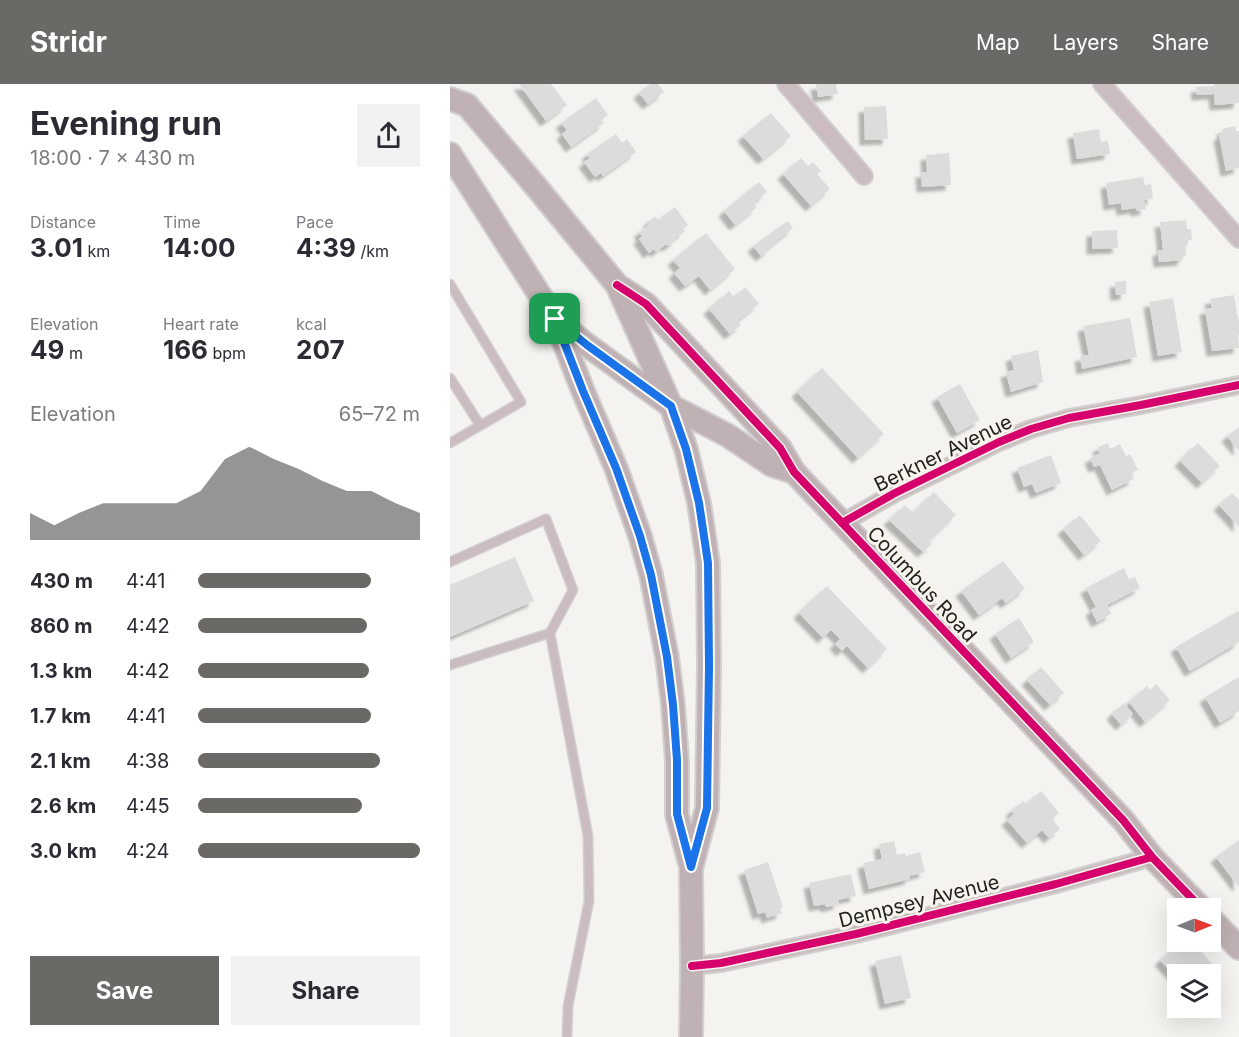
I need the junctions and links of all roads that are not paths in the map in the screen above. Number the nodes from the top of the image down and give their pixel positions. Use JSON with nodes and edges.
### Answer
{"nodes":[{"id":1,"x":786,"y":84,"type":"edge"},
{"id":2,"x":1102,"y":84,"type":"edge"},
{"id":3,"x":450,"y":99,"type":"edge"},
{"id":4,"x":450,"y":154,"type":"edge"},
{"id":5,"x":864,"y":176,"type":"dead end"},
{"id":6,"x":1239,"y":239,"type":"edge"},
{"id":7,"x":450,"y":284,"type":"edge"},
{"id":8,"x":617,"y":285,"type":"junction"},
{"id":9,"x":555,"y":319,"type":"junction"},
{"id":10,"x":450,"y":378,"type":"edge"},
{"id":11,"x":1239,"y":385,"type":"edge"},
{"id":12,"x":671,"y":406,"type":"junction"},
{"id":13,"x":480,"y":425,"type":"junction"},
{"id":14,"x":450,"y":443,"type":"edge"},
{"id":15,"x":794,"y":472,"type":"junction"},
{"id":16,"x":842,"y":523,"type":"junction"},
{"id":17,"x":450,"y":562,"type":"edge"},
{"id":18,"x":550,"y":633,"type":"junction"},
{"id":19,"x":450,"y":665,"type":"edge"},
{"id":20,"x":1152,"y":857,"type":"junction"},
{"id":21,"x":691,"y":867,"type":"junction"},
{"id":22,"x":1191,"y":898,"type":"edge"},
{"id":23,"x":1221,"y":929,"type":"edge"},
{"id":24,"x":1239,"y":948,"type":"edge"},
{"id":25,"x":692,"y":966,"type":"junction"},
{"id":26,"x":567,"y":1037,"type":"edge"},
{"id":27,"x":691,"y":1037,"type":"edge"}],
"edges":[{"from":1,"to":5,"type":"street"},
{"from":2,"to":6,"type":"street"},
{"from":3,"to":8,"type":"main road"},
{"from":4,"to":9,"type":"main road"},
{"from":7,"to":13,"type":"lane"},
{"from":8,"to":12,"type":"main road"},
{"from":8,"to":15,"type":"main road","name":"Columbus Road"},
{"from":9,"to":12,"type":"main road","name":"Columbus Road"},
{"from":9,"to":21,"type":"main road"},
{"from":10,"to":13,"type":"lane"},
{"from":11,"to":16,"type":"street","name":"Berkner Avenue"},
{"from":12,"to":15,"type":"main road","name":"Columbus Road"},
{"from":12,"to":21,"type":"main road"},
{"from":13,"to":14,"type":"lane"},
{"from":15,"to":16,"type":"main road","name":"Columbus Road"},
{"from":16,"to":20,"type":"main road","name":"Columbus Road"},
{"from":17,"to":18,"type":"lane"},
{"from":18,"to":19,"type":"lane"},
{"from":18,"to":26,"type":"lane"},
{"from":20,"to":22,"type":"main road","name":"Columbus Road"},
{"from":20,"to":25,"type":"street","name":"Dempsey Avenue"},
{"from":21,"to":25,"type":"main road"},
{"from":23,"to":24,"type":"main road"},
{"from":25,"to":27,"type":"main road"}]}
